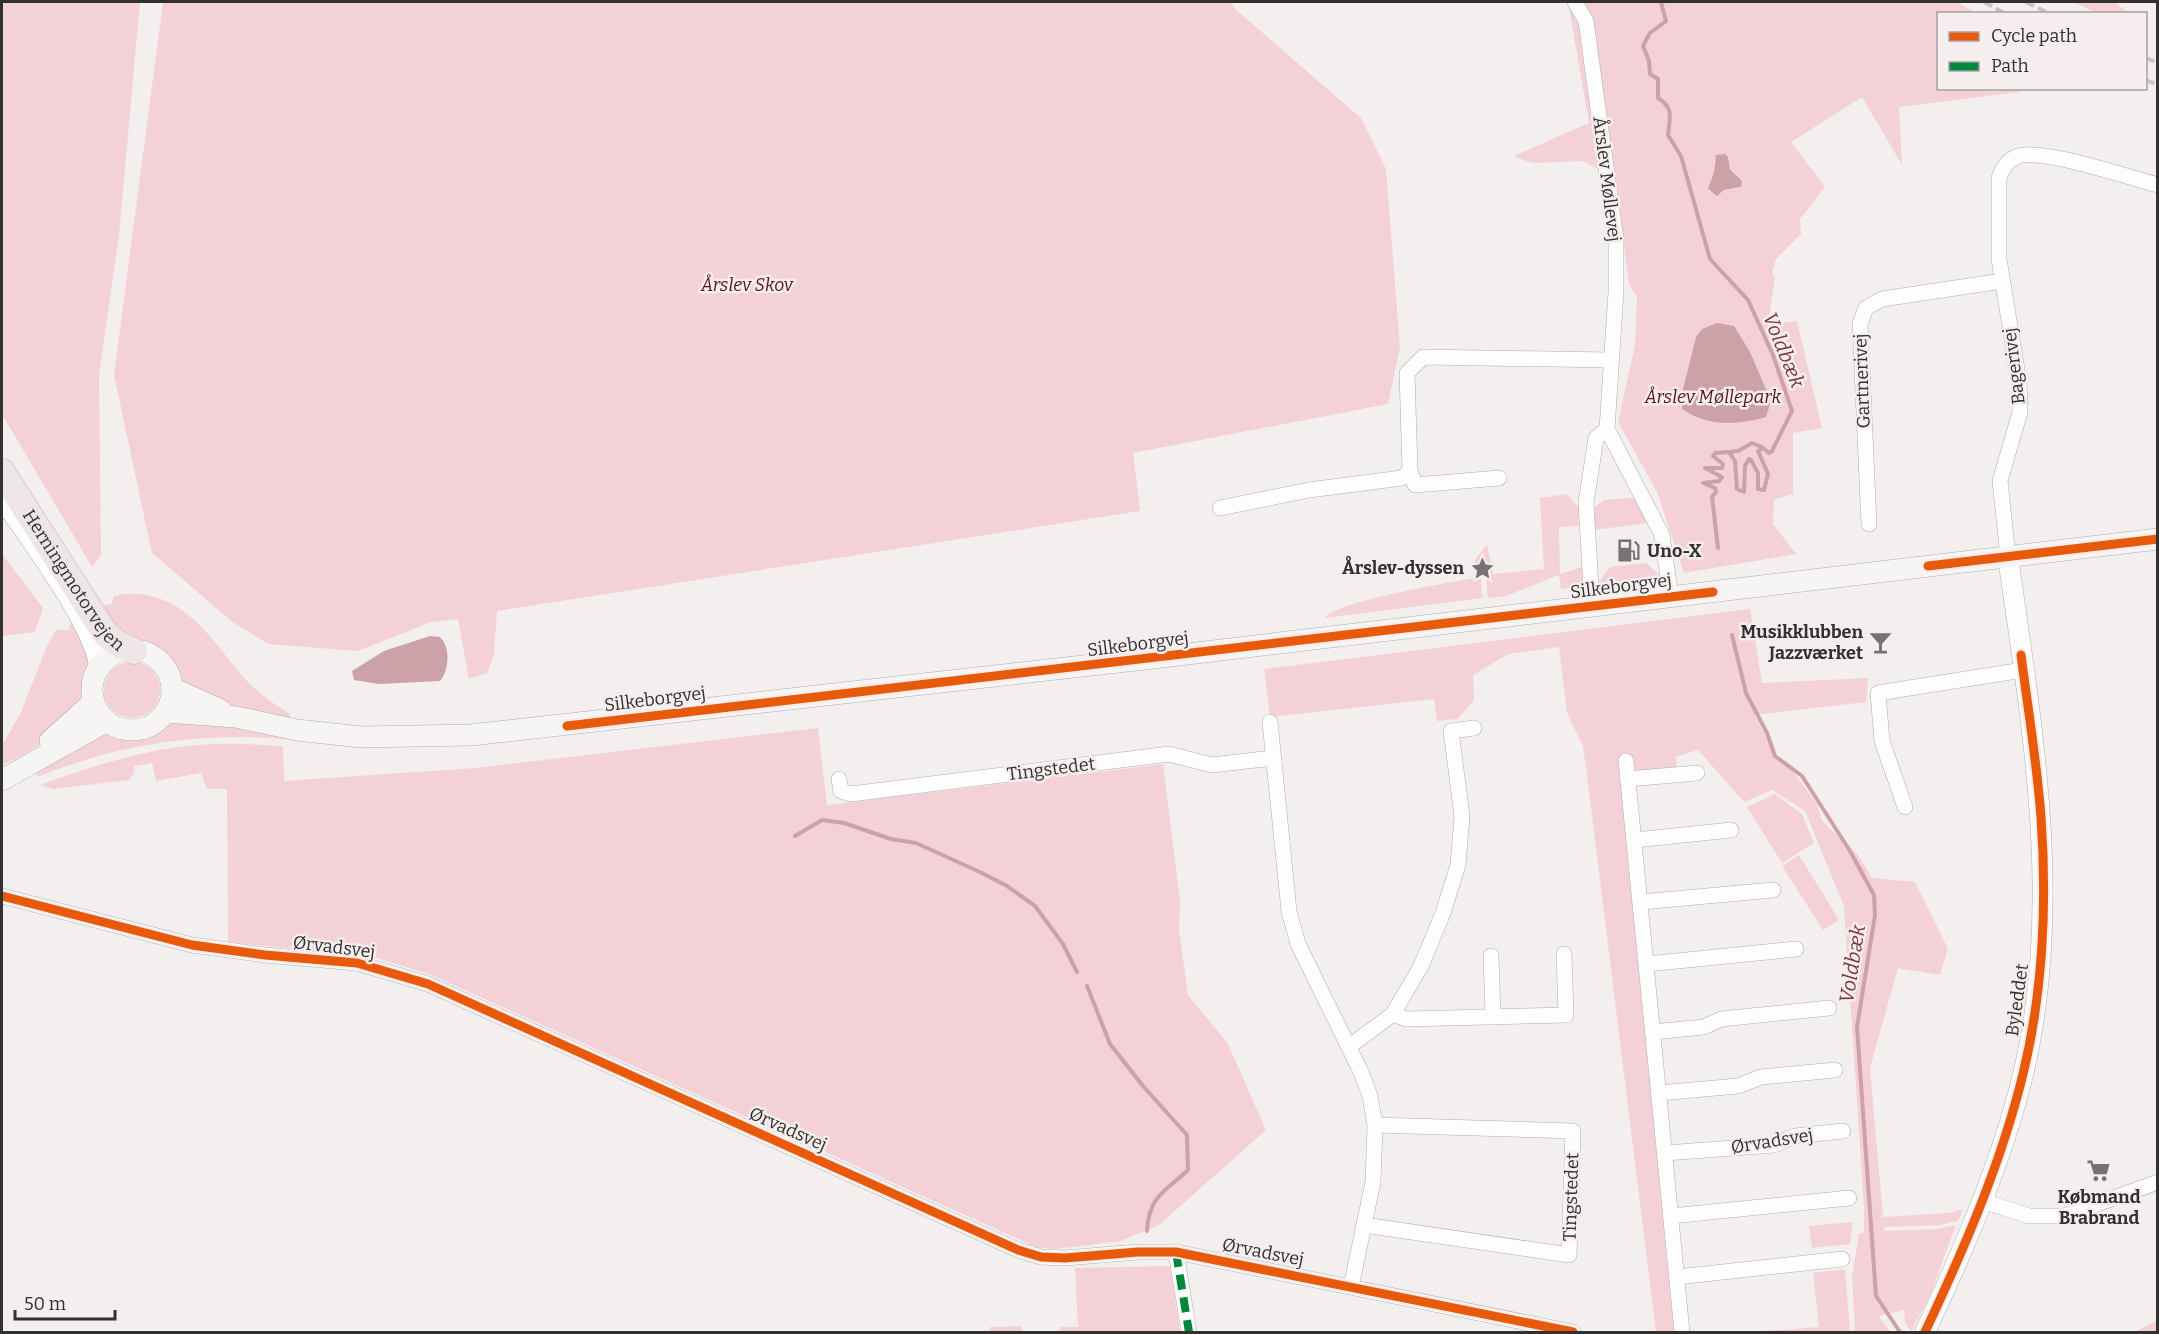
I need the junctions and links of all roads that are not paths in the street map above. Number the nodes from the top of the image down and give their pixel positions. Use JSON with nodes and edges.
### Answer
{"nodes":[{"id":1,"x":1575,"y":2,"type":"edge"},
{"id":2,"x":2157,"y":185,"type":"edge"},
{"id":3,"x":2002,"y":281,"type":"junction"},
{"id":4,"x":1610,"y":360,"type":"junction"},
{"id":5,"x":1607,"y":429,"type":"junction"},
{"id":6,"x":2,"y":465,"type":"edge"},
{"id":7,"x":1410,"y":470,"type":"junction"},
{"id":8,"x":2,"y":472,"type":"edge"},
{"id":9,"x":1499,"y":477,"type":"dead end"},
{"id":10,"x":11,"y":500,"type":"edge"},
{"id":11,"x":1220,"y":508,"type":"dead end"},
{"id":12,"x":1869,"y":524,"type":"dead end"},
{"id":13,"x":2157,"y":539,"type":"edge"},
{"id":14,"x":2008,"y":557,"type":"junction"},
{"id":15,"x":1671,"y":597,"type":"junction"},
{"id":16,"x":1592,"y":606,"type":"junction"},
{"id":17,"x":134,"y":651,"type":"junction"},
{"id":18,"x":99,"y":669,"type":"junction"},
{"id":19,"x":2023,"y":670,"type":"junction"},
{"id":20,"x":172,"y":688,"type":"junction"},
{"id":21,"x":94,"y":700,"type":"junction"},
{"id":22,"x":166,"y":712,"type":"junction"},
{"id":23,"x":236,"y":717,"type":"junction"},
{"id":24,"x":107,"y":721,"type":"junction"},
{"id":25,"x":1270,"y":722,"type":"dead end"},
{"id":26,"x":1474,"y":728,"type":"dead end"},
{"id":27,"x":1273,"y":758,"type":"junction"},
{"id":28,"x":1626,"y":761,"type":"dead end"},
{"id":29,"x":2,"y":770,"type":"edge"},
{"id":30,"x":1697,"y":773,"type":"dead end"},
{"id":31,"x":839,"y":778,"type":"dead end"},
{"id":32,"x":1628,"y":779,"type":"junction"},
{"id":33,"x":2,"y":780,"type":"edge"},
{"id":34,"x":1905,"y":807,"type":"dead end"},
{"id":35,"x":1731,"y":830,"type":"dead end"},
{"id":36,"x":1635,"y":840,"type":"junction"},
{"id":37,"x":1773,"y":890,"type":"dead end"},
{"id":38,"x":2,"y":896,"type":"edge"},
{"id":39,"x":1641,"y":902,"type":"junction"},
{"id":40,"x":1796,"y":949,"type":"dead end"},
{"id":41,"x":1564,"y":954,"type":"dead end"},
{"id":42,"x":1491,"y":956,"type":"dead end"},
{"id":43,"x":1647,"y":964,"type":"junction"},
{"id":44,"x":1829,"y":1008,"type":"dead end"},
{"id":45,"x":1393,"y":1014,"type":"junction"},
{"id":46,"x":1493,"y":1017,"type":"junction"},
{"id":47,"x":1653,"y":1032,"type":"junction"},
{"id":48,"x":1350,"y":1046,"type":"junction"},
{"id":49,"x":1834,"y":1070,"type":"dead end"},
{"id":50,"x":1659,"y":1093,"type":"junction"},
{"id":51,"x":1375,"y":1125,"type":"junction"},
{"id":52,"x":1843,"y":1131,"type":"dead end"},
{"id":53,"x":1665,"y":1153,"type":"junction"},
{"id":54,"x":2157,"y":1182,"type":"edge"},
{"id":55,"x":1849,"y":1198,"type":"dead end"},
{"id":56,"x":1983,"y":1201,"type":"junction"},
{"id":57,"x":1671,"y":1216,"type":"junction"},
{"id":58,"x":1364,"y":1225,"type":"junction"},
{"id":59,"x":1176,"y":1252,"type":"junction"},
{"id":60,"x":1842,"y":1259,"type":"dead end"},
{"id":61,"x":1677,"y":1277,"type":"junction"},
{"id":62,"x":1351,"y":1287,"type":"junction"},
{"id":63,"x":1189,"y":1332,"type":"edge"},
{"id":64,"x":1573,"y":1332,"type":"edge"},
{"id":65,"x":1682,"y":1332,"type":"edge"},
{"id":66,"x":1924,"y":1332,"type":"edge"}],
"edges":[{"from":1,"to":4,"type":"street","name":"Årslev Møllevej"},
{"from":2,"to":3,"type":"street","name":"Bagerivej"},
{"from":3,"to":12,"type":"street","name":"Gartnerivej"},
{"from":3,"to":14,"type":"street","name":"Bagerivej"},
{"from":4,"to":5,"type":"street","name":"Årslev Møllevej"},
{"from":4,"to":7,"type":"street"},
{"from":5,"to":15,"type":"street","name":"Årslev Møllevej"},
{"from":5,"to":16,"type":"street","name":"Årslev Møllevej"},
{"from":6,"to":10,"type":"highway"},
{"from":7,"to":9,"type":"street"},
{"from":7,"to":11,"type":"street"},
{"from":8,"to":10,"type":"highway","name":"Herningmotorvejen"},
{"from":10,"to":17,"type":"highway","name":"Herningmotorvejen"},
{"from":10,"to":18,"type":"street","name":"Herningmotorvejen"},
{"from":13,"to":14,"type":"main road","name":"Silkeborgvej"},
{"from":14,"to":15,"type":"main road","name":"Silkeborgvej"},
{"from":14,"to":19,"type":"street","name":"Byleddet"},
{"from":15,"to":16,"type":"main road","name":"Silkeborgvej"},
{"from":16,"to":23,"type":"main road","name":"Silkeborgvej"},
{"from":17,"to":18,"type":"main road"},
{"from":17,"to":20,"type":"main road"},
{"from":18,"to":21,"type":"main road"},
{"from":19,"to":34,"type":"street"},
{"from":19,"to":56,"type":"street","name":"Byleddet"},
{"from":20,"to":22,"type":"main road"},
{"from":20,"to":23,"type":"main road","name":"Silkeborgvej"},
{"from":21,"to":24,"type":"main road"},
{"from":21,"to":29,"type":"main road"},
{"from":22,"to":23,"type":"main road","name":"Silkeborgvej"},
{"from":22,"to":24,"type":"main road"},
{"from":24,"to":33,"type":"main road"},
{"from":25,"to":27,"type":"street"},
{"from":26,"to":45,"type":"street"},
{"from":27,"to":31,"type":"street","name":"Tingstedet"},
{"from":27,"to":48,"type":"street"},
{"from":28,"to":32,"type":"street"},
{"from":30,"to":32,"type":"street"},
{"from":32,"to":36,"type":"street"},
{"from":35,"to":36,"type":"street"},
{"from":36,"to":39,"type":"street"},
{"from":37,"to":39,"type":"street"},
{"from":38,"to":59,"type":"street","name":"Ørvadsvej"},
{"from":39,"to":43,"type":"street"},
{"from":40,"to":43,"type":"street"},
{"from":41,"to":46,"type":"street"},
{"from":42,"to":46,"type":"street"},
{"from":43,"to":47,"type":"street"},
{"from":44,"to":47,"type":"street"},
{"from":45,"to":46,"type":"street"},
{"from":45,"to":48,"type":"street"},
{"from":47,"to":50,"type":"street"},
{"from":48,"to":51,"type":"street"},
{"from":49,"to":50,"type":"street"},
{"from":50,"to":53,"type":"street"},
{"from":51,"to":58,"type":"street"},
{"from":51,"to":58,"type":"street","name":"Tingstedet"},
{"from":52,"to":53,"type":"street","name":"Ørvadsvej"},
{"from":53,"to":57,"type":"street"},
{"from":54,"to":56,"type":"street"},
{"from":55,"to":57,"type":"street"},
{"from":56,"to":66,"type":"street","name":"Byleddet"},
{"from":57,"to":61,"type":"street"},
{"from":58,"to":62,"type":"street"},
{"from":59,"to":62,"type":"street","name":"Ørvadsvej"},
{"from":59,"to":63,"type":"street"},
{"from":60,"to":61,"type":"street"},
{"from":61,"to":65,"type":"street"},
{"from":62,"to":64,"type":"street","name":"Ørvadsvej"}]}
